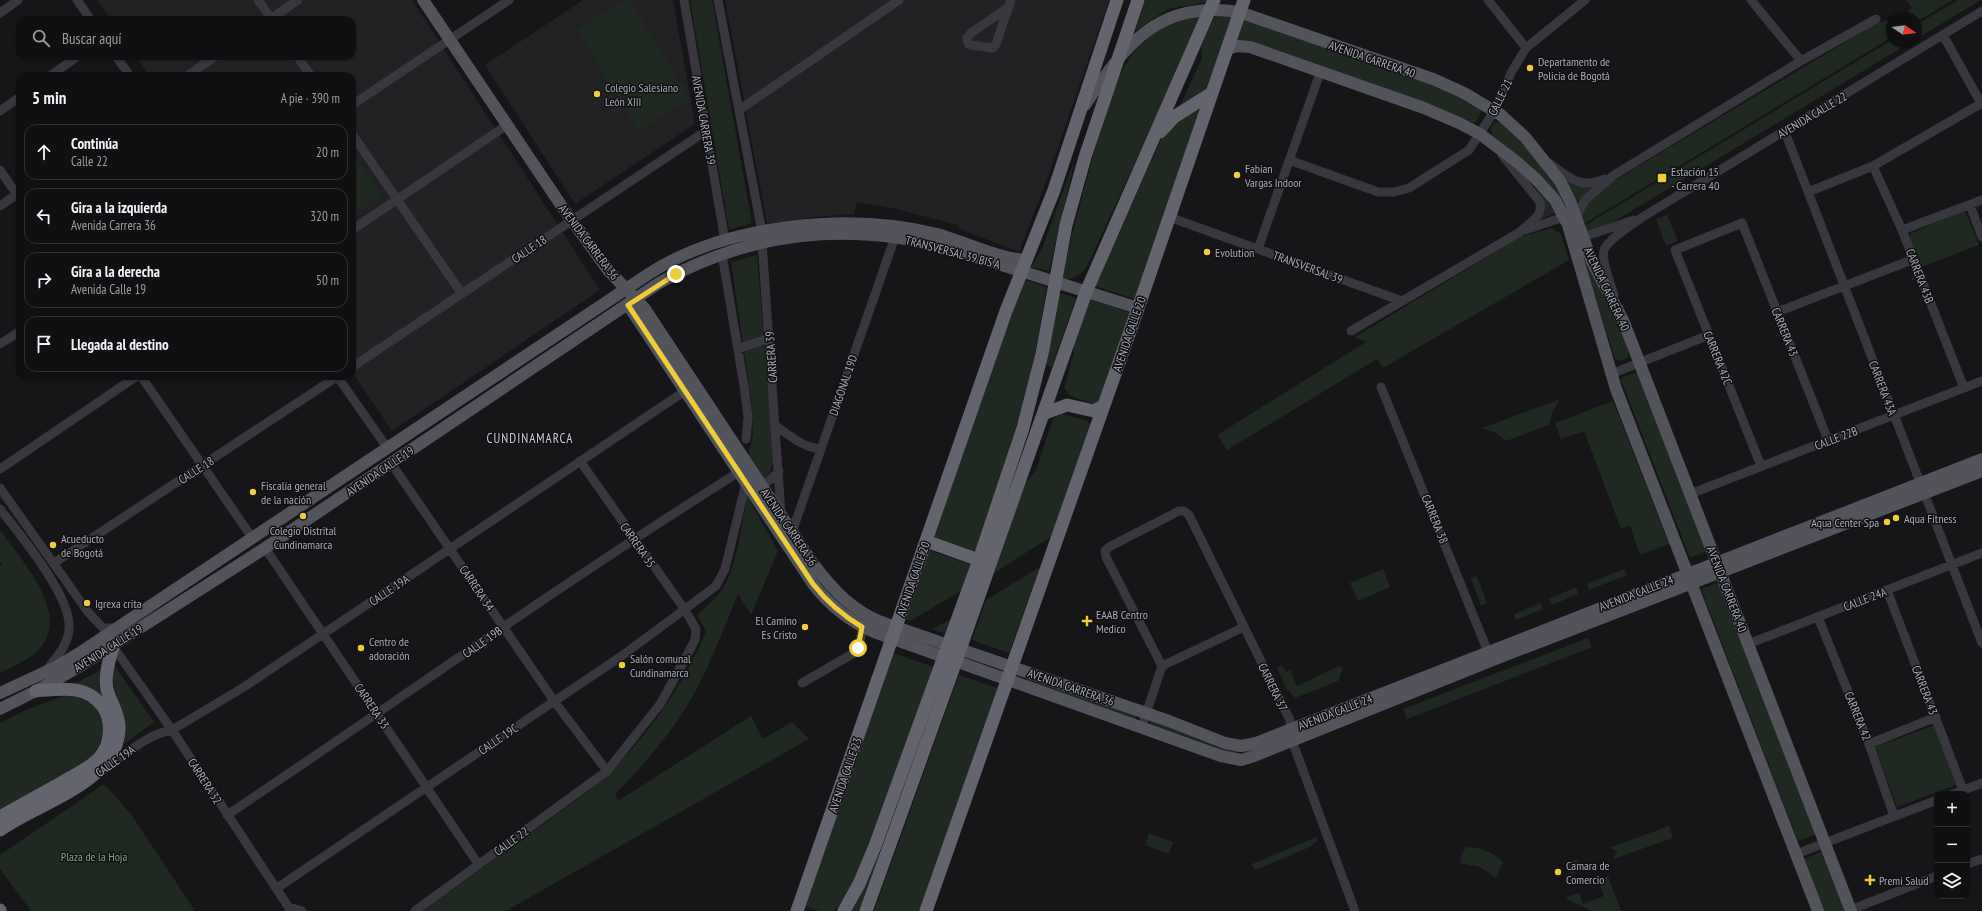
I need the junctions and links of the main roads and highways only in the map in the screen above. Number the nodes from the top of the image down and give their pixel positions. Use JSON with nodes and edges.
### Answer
{"nodes":[{"id":1,"x":423,"y":0,"type":"edge"},
{"id":2,"x":1138,"y":0,"type":"edge"},
{"id":3,"x":1115,"y":4,"type":"edge"},
{"id":4,"x":1213,"y":4,"type":"edge"},
{"id":5,"x":1242,"y":6,"type":"edge"},
{"id":6,"x":1227,"y":49,"type":"junction"},
{"id":7,"x":1118,"y":60,"type":"junction"},
{"id":8,"x":1212,"y":93,"type":"junction"},
{"id":9,"x":1080,"y":112,"type":"junction"},
{"id":10,"x":1152,"y":141,"type":"junction"},
{"id":11,"x":1081,"y":172,"type":"junction"},
{"id":12,"x":762,"y":237,"type":"junction"},
{"id":13,"x":1027,"y":259,"type":"junction"},
{"id":14,"x":1022,"y":272,"type":"junction"},
{"id":15,"x":1055,"y":282,"type":"junction"},
{"id":16,"x":626,"y":290,"type":"junction"},
{"id":17,"x":1086,"y":292,"type":"junction"},
{"id":18,"x":632,"y":302,"type":"junction"},
{"id":19,"x":1138,"y":308,"type":"junction"},
{"id":20,"x":1103,"y":406,"type":"junction"},
{"id":21,"x":1043,"y":414,"type":"junction"},
{"id":22,"x":1982,"y":460,"type":"edge"},
{"id":23,"x":1982,"y":471,"type":"edge"},
{"id":24,"x":754,"y":482,"type":"junction"},
{"id":25,"x":1922,"y":488,"type":"junction"},
{"id":26,"x":926,"y":541,"type":"junction"},
{"id":27,"x":980,"y":560,"type":"junction"},
{"id":28,"x":1719,"y":567,"type":"junction"},
{"id":29,"x":1689,"y":579,"type":"junction"},
{"id":30,"x":895,"y":633,"type":"junction"},
{"id":31,"x":116,"y":648,"type":"junction"},
{"id":32,"x":952,"y":653,"type":"junction"},
{"id":33,"x":1009,"y":673,"type":"junction"},
{"id":34,"x":36,"y":691,"type":"junction"},
{"id":35,"x":0,"y":693,"type":"edge"},
{"id":36,"x":0,"y":709,"type":"edge"},
{"id":37,"x":1292,"y":734,"type":"junction"},
{"id":38,"x":0,"y":817,"type":"edge"},
{"id":39,"x":0,"y":830,"type":"edge"},
{"id":40,"x":801,"y":910,"type":"edge"},
{"id":41,"x":1850,"y":910,"type":"edge"},
{"id":42,"x":844,"y":911,"type":"edge"},
{"id":43,"x":866,"y":911,"type":"edge"},
{"id":44,"x":926,"y":911,"type":"edge"},
{"id":45,"x":1818,"y":911,"type":"edge"}],
"edges":[{"from":1,"to":16,"type":"main road","name":"AVENIDA CARRERA 36"},
{"from":2,"to":3,"type":"highway"},
{"from":2,"to":7,"type":"highway"},
{"from":3,"to":9,"type":"highway","name":"AVENIDA CALLE 20"},
{"from":4,"to":5,"type":"main road","name":"AVENIDA CARRERA 40"},
{"from":4,"to":7,"type":"main road","name":"AVENIDA CARRERA 40"},
{"from":4,"to":10,"type":"highway"},
{"from":5,"to":6,"type":"highway","name":"AVENIDA CALLE 20"},
{"from":5,"to":28,"type":"main road","name":"AVENIDA CARRERA 40"},
{"from":6,"to":8,"type":"highway","name":"AVENIDA CALLE 20"},
{"from":6,"to":29,"type":"main road","name":"AVENIDA CARRERA 40"},
{"from":7,"to":9,"type":"main road","name":"AVENIDA CARRERA 40"},
{"from":7,"to":11,"type":"highway"},
{"from":8,"to":10,"type":"highway"},
{"from":8,"to":19,"type":"highway","name":"AVENIDA CALLE 20"},
{"from":9,"to":11,"type":"highway"},
{"from":9,"to":13,"type":"highway","name":"AVENIDA CALLE 20"},
{"from":10,"to":17,"type":"highway"},
{"from":11,"to":15,"type":"highway"},
{"from":12,"to":13,"type":"main road","name":"TRANSVERSAL 39 BIS A"},
{"from":12,"to":14,"type":"main road","name":"TRANSVERSAL 39 BIS A"},
{"from":12,"to":16,"type":"main road","name":"AVENIDA CALLE 19"},
{"from":12,"to":18,"type":"main road","name":"AVENIDA CALLE 19"},
{"from":13,"to":14,"type":"highway","name":"AVENIDA CALLE 20"},
{"from":14,"to":15,"type":"main road","name":"TRANSVERSAL 39 BIS A"},
{"from":14,"to":26,"type":"highway","name":"AVENIDA CALLE 20"},
{"from":15,"to":17,"type":"main road","name":"TRANSVERSAL 39 BIS A"},
{"from":15,"to":27,"type":"highway"},
{"from":16,"to":18,"type":"main road","name":"AVENIDA CARRERA 36"},
{"from":16,"to":35,"type":"main road","name":"AVENIDA CALLE 19"},
{"from":17,"to":19,"type":"main road","name":"TRANSVERSAL 39 BIS A"},
{"from":17,"to":21,"type":"highway"},
{"from":18,"to":24,"type":"main road","name":"AVENIDA CARRERA 36"},
{"from":18,"to":24,"type":"main road","name":"AVENIDA CARRERA 36"},
{"from":18,"to":31,"type":"main road","name":"AVENIDA CALLE 19"},
{"from":19,"to":20,"type":"highway","name":"AVENIDA CALLE 20"},
{"from":20,"to":21,"type":"highway"},
{"from":20,"to":33,"type":"highway","name":"AVENIDA CALLE 20"},
{"from":21,"to":32,"type":"highway"},
{"from":22,"to":25,"type":"main road","name":"AVENIDA CALLE 24"},
{"from":23,"to":25,"type":"main road","name":"AVENIDA CALLE 24"},
{"from":24,"to":30,"type":"main road","name":"AVENIDA CARRERA 36"},
{"from":24,"to":30,"type":"main road","name":"AVENIDA CARRERA 36"},
{"from":25,"to":28,"type":"main road","name":"AVENIDA CALLE 24"},
{"from":26,"to":27,"type":"highway"},
{"from":26,"to":30,"type":"highway","name":"AVENIDA CALLE 20"},
{"from":27,"to":32,"type":"highway"},
{"from":28,"to":29,"type":"main road","name":"AVENIDA CALLE 24"},
{"from":28,"to":41,"type":"main road","name":"AVENIDA CARRERA 40"},
{"from":29,"to":37,"type":"main road","name":"AVENIDA CALLE 24"},
{"from":29,"to":37,"type":"main road","name":"AVENIDA CALLE 24"},
{"from":29,"to":45,"type":"main road","name":"AVENIDA CARRERA 40"},
{"from":30,"to":32,"type":"main road","name":"AVENIDA CARRERA 36"},
{"from":30,"to":40,"type":"highway","name":"AVENIDA CALLE 23"},
{"from":31,"to":34,"type":"main road","name":"AVENIDA CALLE 19"},
{"from":31,"to":39,"type":"highway"},
{"from":32,"to":33,"type":"main road","name":"AVENIDA CARRERA 36"},
{"from":32,"to":42,"type":"highway"},
{"from":32,"to":43,"type":"highway"},
{"from":33,"to":37,"type":"main road","name":"AVENIDA CARRERA 36"},
{"from":33,"to":37,"type":"main road","name":"AVENIDA CARRERA 36"},
{"from":33,"to":44,"type":"highway"},
{"from":34,"to":36,"type":"main road","name":"AVENIDA CALLE 19"},
{"from":34,"to":38,"type":"highway"}]}
